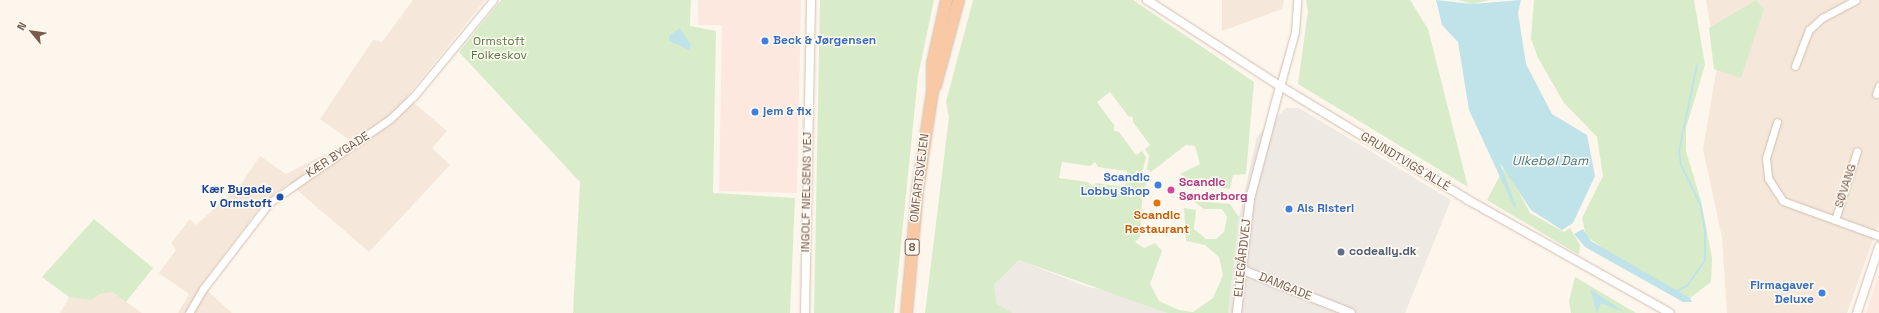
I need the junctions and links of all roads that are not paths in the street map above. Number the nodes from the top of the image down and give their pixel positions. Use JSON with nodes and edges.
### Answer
{"nodes":[{"id":1,"x":493,"y":0,"type":"edge"},
{"id":2,"x":811,"y":0,"type":"edge"},
{"id":3,"x":946,"y":0,"type":"edge"},
{"id":4,"x":958,"y":0,"type":"edge"},
{"id":5,"x":1147,"y":0,"type":"edge"},
{"id":6,"x":1297,"y":0,"type":"edge"},
{"id":7,"x":1856,"y":0,"type":"edge"},
{"id":8,"x":1795,"y":66,"type":"dead end"},
{"id":9,"x":1280,"y":86,"type":"junction"},
{"id":10,"x":1879,"y":86,"type":"edge"},
{"id":11,"x":932,"y":91,"type":"junction"},
{"id":12,"x":1876,"y":94,"type":"dead end"},
{"id":13,"x":1777,"y":122,"type":"dead end"},
{"id":14,"x":1857,"y":151,"type":"dead end"},
{"id":15,"x":1834,"y":220,"type":"junction"},
{"id":16,"x":1879,"y":236,"type":"edge"},
{"id":17,"x":1879,"y":247,"type":"edge"},
{"id":18,"x":1240,"y":269,"type":"junction"},
{"id":19,"x":189,"y":313,"type":"edge"},
{"id":20,"x":805,"y":313,"type":"edge"},
{"id":21,"x":906,"y":313,"type":"edge"},
{"id":22,"x":1237,"y":313,"type":"edge"},
{"id":23,"x":1351,"y":313,"type":"edge"},
{"id":24,"x":1670,"y":313,"type":"edge"},
{"id":25,"x":1857,"y":313,"type":"edge"}],
"edges":[{"from":1,"to":19,"type":"street","name":"KÆR BYGADE"},
{"from":2,"to":20,"type":"street","name":"INGOLF NIELSENS VEJ"},
{"from":3,"to":11,"type":"highway","name":"OMFARTSVEJEN","number":"8"},
{"from":4,"to":11,"type":"highway","name":"OMFARTSVEJEN","number":"8"},
{"from":5,"to":9,"type":"street","name":"GRUNDTVIGS ALLÉ"},
{"from":6,"to":9,"type":"street"},
{"from":7,"to":8,"type":"street"},
{"from":9,"to":18,"type":"street","name":"ELLEGÅRDVEJ"},
{"from":9,"to":24,"type":"street","name":"GRUNDTVIGS ALLÉ"},
{"from":10,"to":12,"type":"street"},
{"from":11,"to":21,"type":"highway","name":"OMFARTSVEJEN","number":"8"},
{"from":13,"to":15,"type":"street","name":"SØVANG"},
{"from":14,"to":15,"type":"street","name":"SØVANG"},
{"from":15,"to":16,"type":"street","name":"SØVANG"},
{"from":17,"to":25,"type":"street"},
{"from":18,"to":22,"type":"street","name":"ELLEGÅRDVEJ"},
{"from":18,"to":23,"type":"street","name":"DAMGADE"}]}
